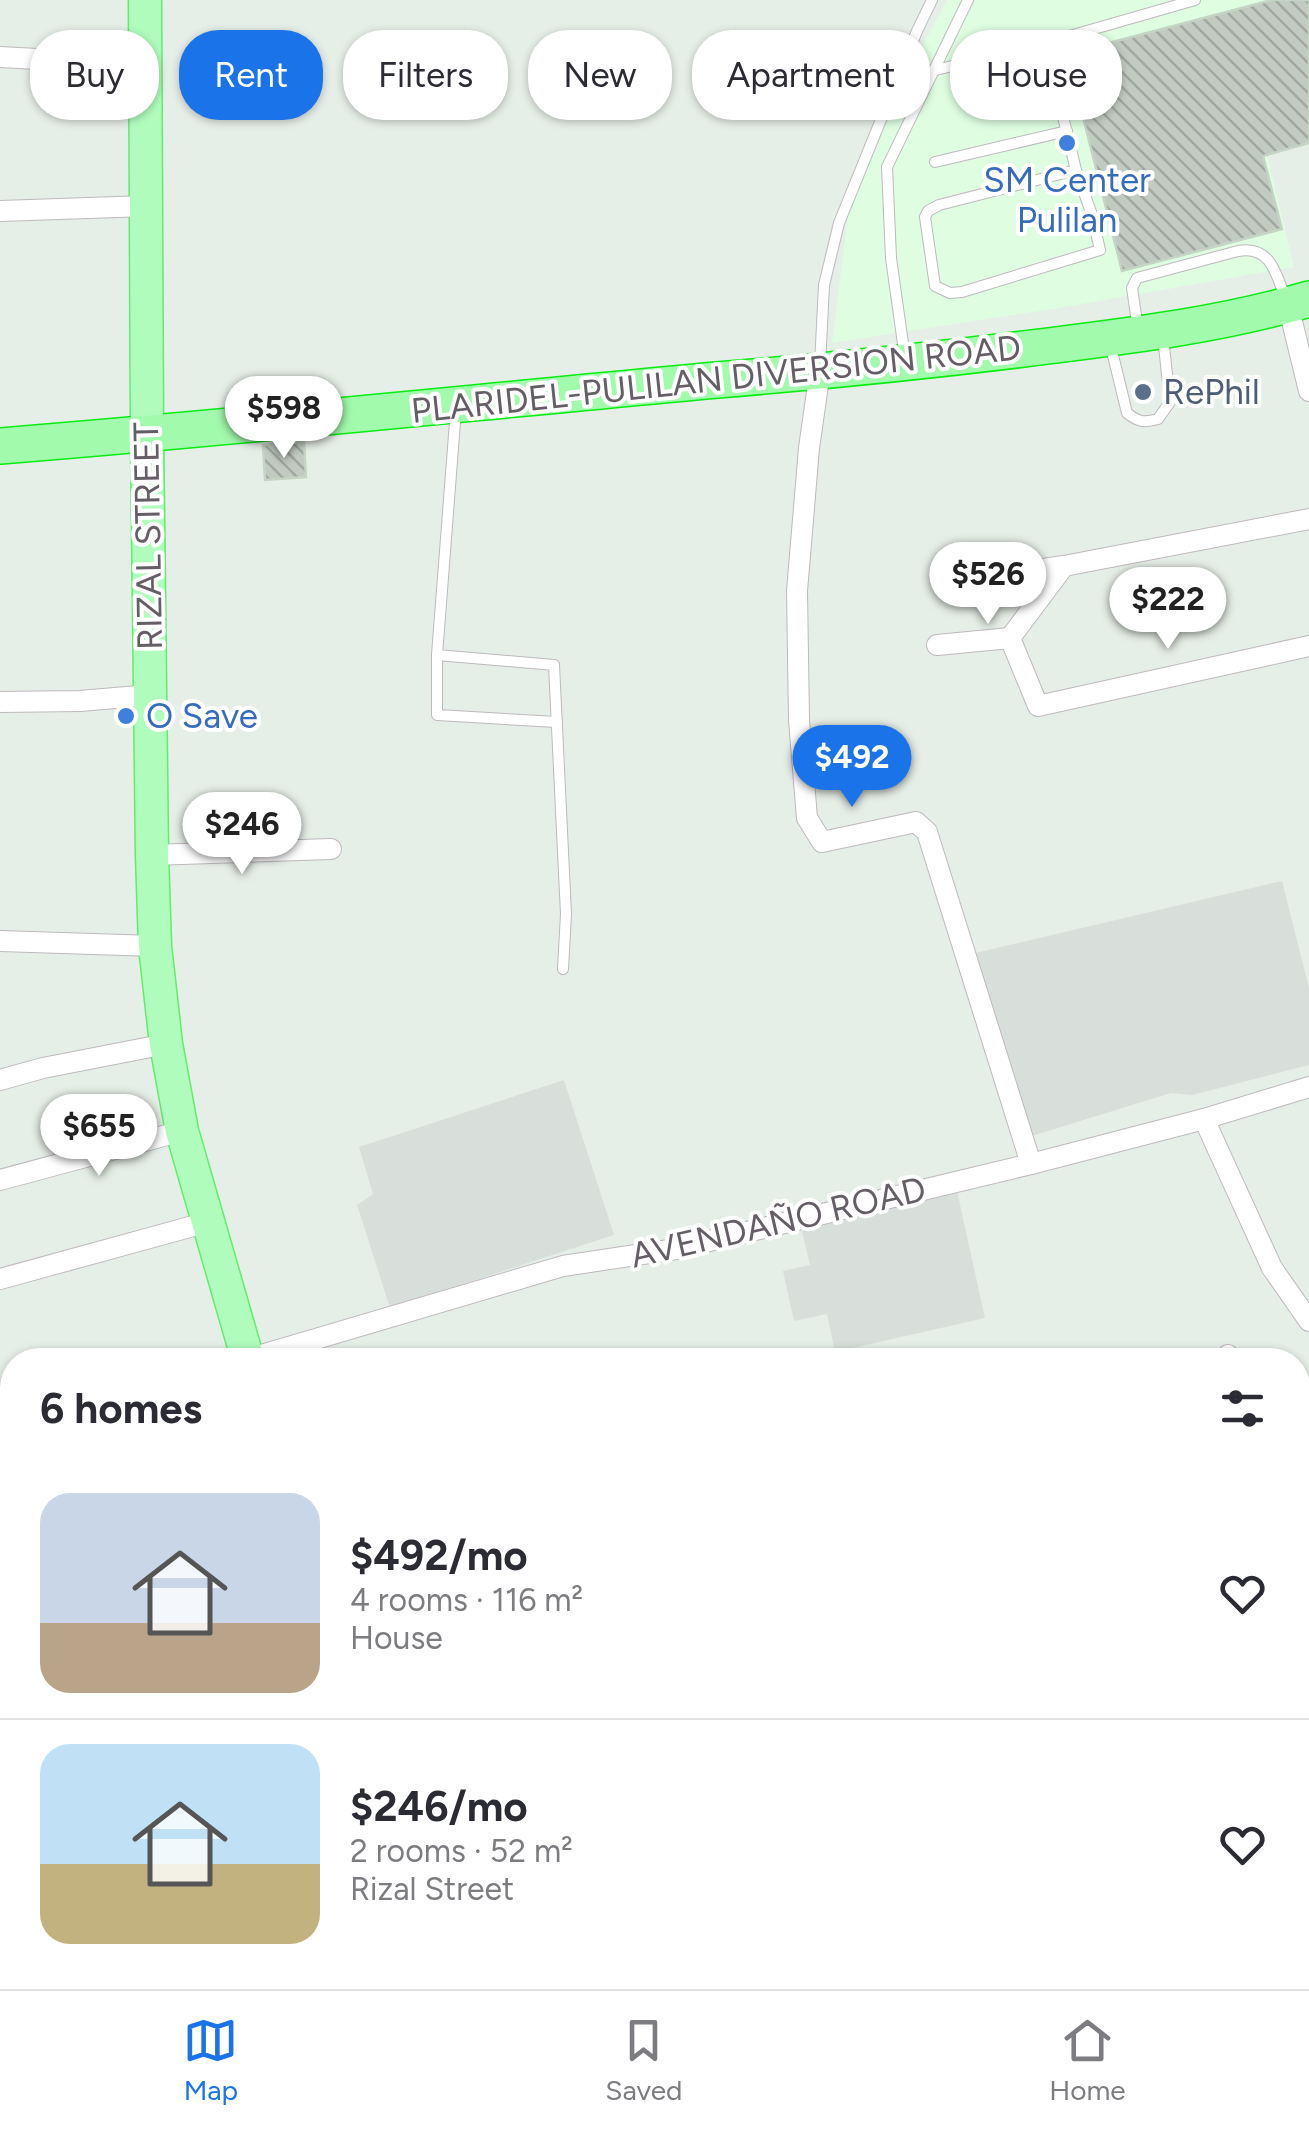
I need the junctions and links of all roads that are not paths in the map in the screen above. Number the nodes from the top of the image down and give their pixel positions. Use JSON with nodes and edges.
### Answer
{"nodes":[{"id":1,"x":146,"y":0,"type":"edge"},
{"id":2,"x":932,"y":0,"type":"edge"},
{"id":3,"x":968,"y":0,"type":"edge"},
{"id":4,"x":1195,"y":0,"type":"edge"},
{"id":5,"x":146,"y":30,"type":"edge"},
{"id":6,"x":1090,"y":30,"type":"edge"},
{"id":7,"x":0,"y":58,"type":"edge"},
{"id":8,"x":30,"y":59,"type":"edge"},
{"id":9,"x":950,"y":66,"type":"edge"},
{"id":10,"x":932,"y":70,"type":"junction"},
{"id":11,"x":147,"y":120,"type":"edge"},
{"id":12,"x":1063,"y":120,"type":"edge"},
{"id":13,"x":1066,"y":131,"type":"junction"},
{"id":14,"x":935,"y":162,"type":"dead end"},
{"id":15,"x":1076,"y":170,"type":"junction"},
{"id":16,"x":147,"y":206,"type":"junction"},
{"id":17,"x":0,"y":211,"type":"edge"},
{"id":18,"x":1298,"y":302,"type":"edge"},
{"id":19,"x":1137,"y":335,"type":"junction"},
{"id":20,"x":906,"y":364,"type":"junction"},
{"id":21,"x":820,"y":371,"type":"junction"},
{"id":22,"x":1309,"y":390,"type":"edge"},
{"id":23,"x":456,"y":404,"type":"junction"},
{"id":24,"x":147,"y":434,"type":"junction"},
{"id":25,"x":0,"y":446,"type":"edge"},
{"id":26,"x":1309,"y":519,"type":"edge"},
{"id":27,"x":1064,"y":566,"type":"junction"},
{"id":28,"x":960,"y":581,"type":"dead end"},
{"id":29,"x":1010,"y":638,"type":"junction"},
{"id":30,"x":937,"y":644,"type":"dead end"},
{"id":31,"x":1309,"y":646,"type":"edge"},
{"id":32,"x":437,"y":656,"type":"junction"},
{"id":33,"x":150,"y":694,"type":"junction"},
{"id":34,"x":0,"y":702,"type":"edge"},
{"id":35,"x":557,"y":722,"type":"junction"},
{"id":36,"x":331,"y":849,"type":"dead end"},
{"id":37,"x":152,"y":854,"type":"junction"},
{"id":38,"x":0,"y":941,"type":"edge"},
{"id":39,"x":155,"y":946,"type":"junction"},
{"id":40,"x":564,"y":969,"type":"dead end"},
{"id":41,"x":166,"y":1044,"type":"junction"},
{"id":42,"x":0,"y":1080,"type":"edge"},
{"id":43,"x":1309,"y":1087,"type":"edge"},
{"id":44,"x":1204,"y":1119,"type":"junction"},
{"id":45,"x":182,"y":1131,"type":"junction"},
{"id":46,"x":1031,"y":1164,"type":"junction"},
{"id":47,"x":0,"y":1180,"type":"edge"},
{"id":48,"x":208,"y":1222,"type":"junction"},
{"id":49,"x":0,"y":1279,"type":"edge"},
{"id":50,"x":1309,"y":1321,"type":"edge"},
{"id":51,"x":245,"y":1348,"type":"edge"},
{"id":52,"x":288,"y":1348,"type":"edge"}],
"edges":[{"from":1,"to":5,"type":"main road","name":"RIZAL STREET"},
{"from":2,"to":21,"type":"lane"},
{"from":3,"to":10,"type":"lane"},
{"from":4,"to":6,"type":"lane"},
{"from":7,"to":8,"type":"street"},
{"from":9,"to":10,"type":"lane"},
{"from":10,"to":20,"type":"lane"},
{"from":11,"to":16,"type":"main road","name":"RIZAL STREET"},
{"from":12,"to":13,"type":"lane"},
{"from":13,"to":14,"type":"lane"},
{"from":13,"to":15,"type":"lane"},
{"from":15,"to":15,"type":"lane"},
{"from":16,"to":17,"type":"street"},
{"from":16,"to":24,"type":"main road","name":"RIZAL STREET"},
{"from":18,"to":19,"type":"highway","name":"PLARIDEL-PULILAN DIVERSION ROAD"},
{"from":18,"to":19,"type":"lane"},
{"from":18,"to":22,"type":"street"},
{"from":19,"to":19,"type":"lane"},
{"from":19,"to":20,"type":"highway","name":"PLARIDEL-PULILAN DIVERSION ROAD"},
{"from":20,"to":21,"type":"highway","name":"PLARIDEL-PULILAN DIVERSION ROAD"},
{"from":21,"to":23,"type":"highway","name":"PLARIDEL-PULILAN DIVERSION ROAD"},
{"from":21,"to":46,"type":"street"},
{"from":23,"to":24,"type":"highway","name":"PLARIDEL-PULILAN DIVERSION ROAD"},
{"from":23,"to":32,"type":"lane"},
{"from":24,"to":25,"type":"highway","name":"PLARIDEL-PULILAN DIVERSION ROAD"},
{"from":24,"to":33,"type":"main road","name":"RIZAL STREET"},
{"from":26,"to":27,"type":"street"},
{"from":27,"to":28,"type":"street"},
{"from":27,"to":29,"type":"street"},
{"from":29,"to":30,"type":"street"},
{"from":29,"to":31,"type":"street"},
{"from":32,"to":35,"type":"lane"},
{"from":32,"to":35,"type":"lane"},
{"from":33,"to":34,"type":"street"},
{"from":33,"to":37,"type":"main road","name":"RIZAL STREET"},
{"from":35,"to":40,"type":"lane"},
{"from":36,"to":37,"type":"street"},
{"from":37,"to":39,"type":"main road","name":"RIZAL STREET"},
{"from":38,"to":39,"type":"street"},
{"from":39,"to":41,"type":"main road","name":"RIZAL STREET"},
{"from":41,"to":42,"type":"street"},
{"from":41,"to":45,"type":"main road","name":"RIZAL STREET"},
{"from":43,"to":44,"type":"street","name":"AVENDAÑO ROAD"},
{"from":44,"to":46,"type":"street","name":"AVENDAÑO ROAD"},
{"from":44,"to":50,"type":"street"},
{"from":45,"to":47,"type":"street"},
{"from":45,"to":48,"type":"main road","name":"RIZAL STREET"},
{"from":46,"to":52,"type":"street","name":"AVENDAÑO ROAD"},
{"from":48,"to":49,"type":"street"},
{"from":48,"to":51,"type":"main road","name":"RIZAL STREET"}]}
